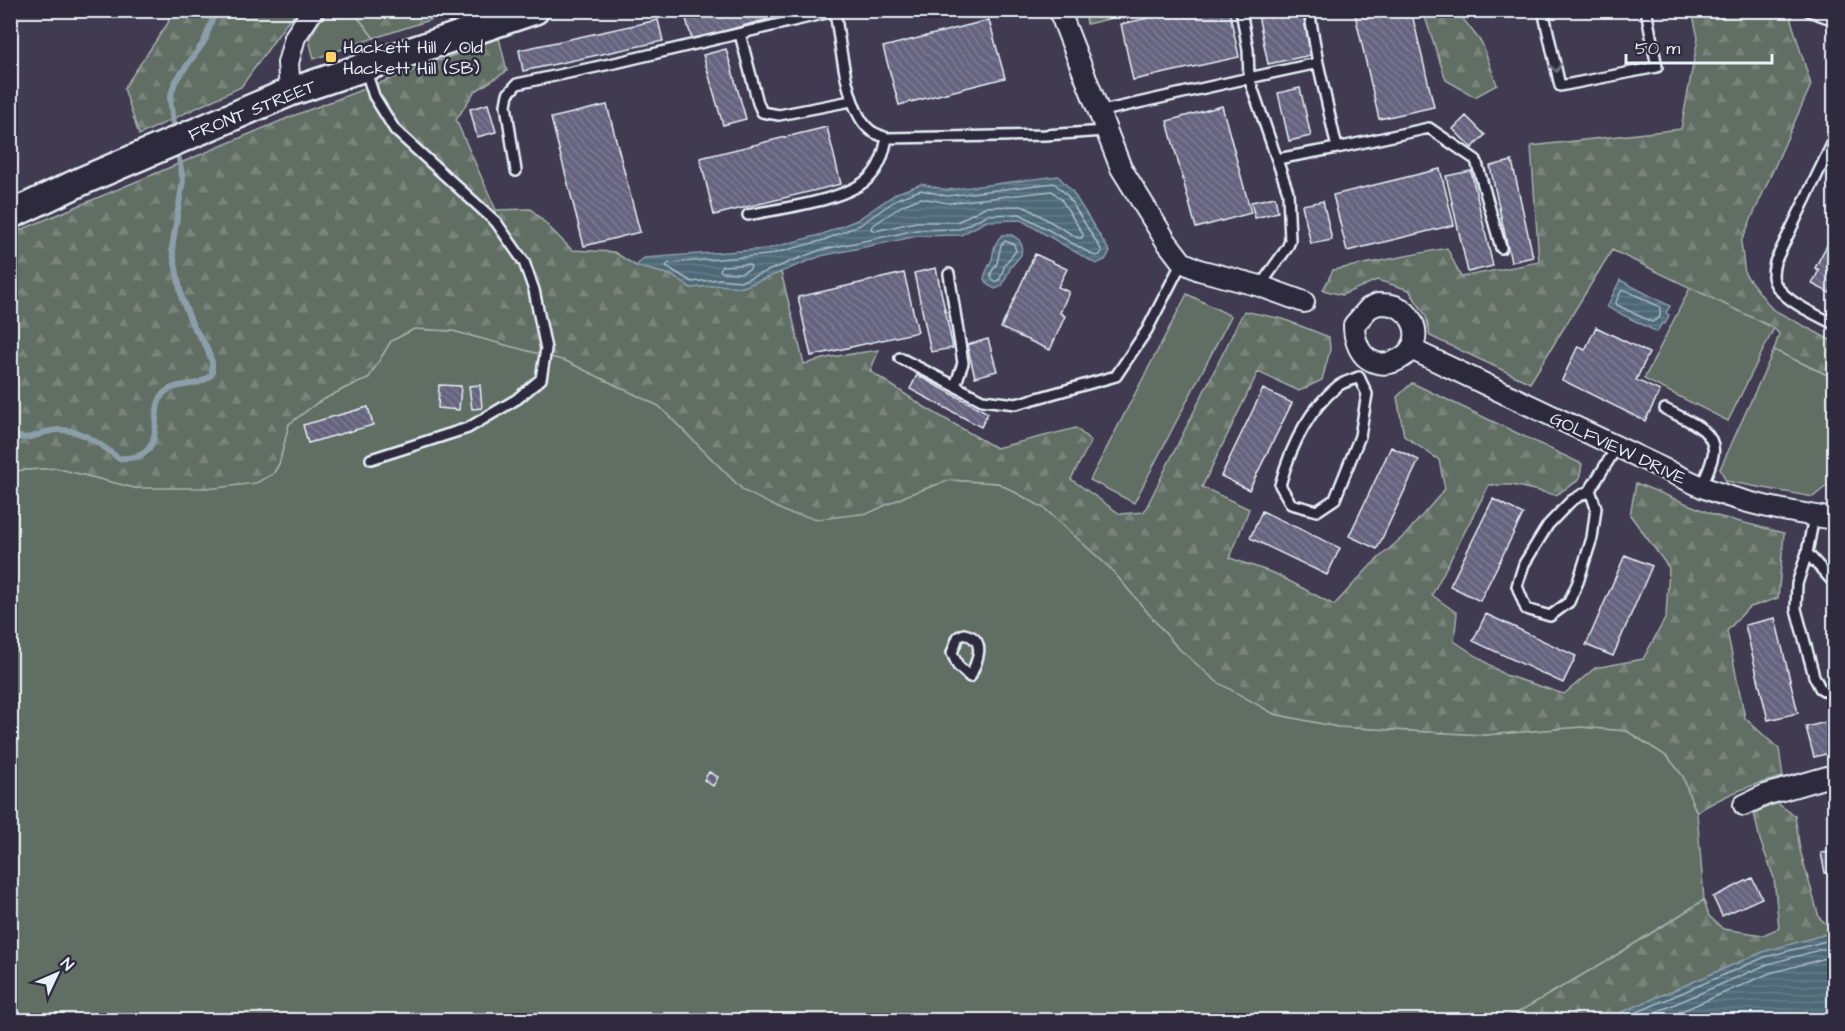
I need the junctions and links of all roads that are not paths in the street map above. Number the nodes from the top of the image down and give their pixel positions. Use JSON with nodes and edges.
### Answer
{"nodes":[{"id":1,"x":313,"y":10,"type":"edge"},
{"id":2,"x":534,"y":10,"type":"edge"},
{"id":3,"x":1059,"y":10,"type":"edge"},
{"id":4,"x":1241,"y":10,"type":"edge"},
{"id":5,"x":1310,"y":10,"type":"edge"},
{"id":6,"x":1543,"y":10,"type":"edge"},
{"id":7,"x":1646,"y":10,"type":"edge"},
{"id":8,"x":1809,"y":10,"type":"edge"},
{"id":9,"x":836,"y":11,"type":"edge"},
{"id":10,"x":1834,"y":20,"type":"edge"},
{"id":11,"x":741,"y":34,"type":"junction"},
{"id":12,"x":1318,"y":63,"type":"junction"},
{"id":13,"x":365,"y":67,"type":"junction"},
{"id":14,"x":1249,"y":78,"type":"junction"},
{"id":15,"x":290,"y":92,"type":"junction"},
{"id":16,"x":851,"y":100,"type":"junction"},
{"id":17,"x":1098,"y":112,"type":"junction"},
{"id":18,"x":1105,"y":131,"type":"junction"},
{"id":19,"x":887,"y":138,"type":"junction"},
{"id":20,"x":1834,"y":140,"type":"edge"},
{"id":21,"x":1336,"y":148,"type":"junction"},
{"id":22,"x":1277,"y":159,"type":"junction"},
{"id":23,"x":516,"y":171,"type":"dead end"},
{"id":24,"x":10,"y":215,"type":"edge"},
{"id":25,"x":748,"y":215,"type":"dead end"},
{"id":26,"x":1501,"y":248,"type":"dead end"},
{"id":27,"x":1182,"y":262,"type":"junction"},
{"id":28,"x":949,"y":274,"type":"dead end"},
{"id":29,"x":1260,"y":286,"type":"junction"},
{"id":30,"x":1304,"y":303,"type":"dead end"},
{"id":31,"x":1834,"y":324,"type":"edge"},
{"id":32,"x":1411,"y":349,"type":"junction"},
{"id":33,"x":900,"y":358,"type":"dead end"},
{"id":34,"x":1368,"y":359,"type":"junction"},
{"id":35,"x":1359,"y":377,"type":"junction"},
{"id":36,"x":955,"y":386,"type":"junction"},
{"id":37,"x":1665,"y":409,"type":"dead end"},
{"id":38,"x":1617,"y":447,"type":"junction"},
{"id":39,"x":371,"y":459,"type":"dead end"},
{"id":40,"x":1702,"y":487,"type":"junction"},
{"id":41,"x":1590,"y":490,"type":"junction"},
{"id":42,"x":1814,"y":516,"type":"junction"},
{"id":43,"x":1834,"y":519,"type":"edge"},
{"id":44,"x":1807,"y":554,"type":"junction"},
{"id":45,"x":1834,"y":583,"type":"edge"},
{"id":46,"x":1834,"y":693,"type":"edge"},
{"id":47,"x":1834,"y":775,"type":"edge"},
{"id":48,"x":1744,"y":805,"type":"dead end"}],
"edges":[{"from":1,"to":15,"type":"street"},
{"from":2,"to":13,"type":"main road","name":"FRONT STREET"},
{"from":3,"to":17,"type":"street"},
{"from":4,"to":14,"type":"lane"},
{"from":5,"to":12,"type":"lane"},
{"from":6,"to":7,"type":"lane","one_way":true},
{"from":8,"to":10,"type":"lane"},
{"from":9,"to":11,"type":"lane"},
{"from":9,"to":16,"type":"lane"},
{"from":11,"to":16,"type":"lane"},
{"from":11,"to":23,"type":"lane"},
{"from":12,"to":14,"type":"lane"},
{"from":12,"to":21,"type":"lane"},
{"from":13,"to":15,"type":"main road","name":"FRONT STREET"},
{"from":13,"to":39,"type":"lane"},
{"from":14,"to":17,"type":"lane"},
{"from":14,"to":22,"type":"lane"},
{"from":15,"to":24,"type":"main road","name":"FRONT STREET"},
{"from":16,"to":19,"type":"lane"},
{"from":17,"to":18,"type":"street"},
{"from":18,"to":19,"type":"lane"},
{"from":18,"to":27,"type":"street"},
{"from":19,"to":25,"type":"lane"},
{"from":20,"to":31,"type":"lane"},
{"from":21,"to":22,"type":"lane"},
{"from":21,"to":26,"type":"lane"},
{"from":22,"to":29,"type":"lane"},
{"from":27,"to":29,"type":"street"},
{"from":27,"to":36,"type":"lane"},
{"from":28,"to":36,"type":"lane"},
{"from":29,"to":30,"type":"street"},
{"from":32,"to":34,"type":"street"},
{"from":32,"to":34,"type":"street"},
{"from":32,"to":38,"type":"street","name":"GOLFVIEW DRIVE"},
{"from":33,"to":36,"type":"lane"},
{"from":34,"to":35,"type":"lane"},
{"from":35,"to":35,"type":"lane"},
{"from":37,"to":40,"type":"lane"},
{"from":38,"to":40,"type":"street","name":"GOLFVIEW DRIVE"},
{"from":38,"to":41,"type":"lane"},
{"from":40,"to":42,"type":"street","name":"GOLFVIEW DRIVE"},
{"from":41,"to":41,"type":"lane"},
{"from":42,"to":43,"type":"street","name":"GOLFVIEW DRIVE"},
{"from":42,"to":44,"type":"lane"},
{"from":44,"to":45,"type":"lane"},
{"from":44,"to":46,"type":"lane"},
{"from":47,"to":48,"type":"street"}]}
